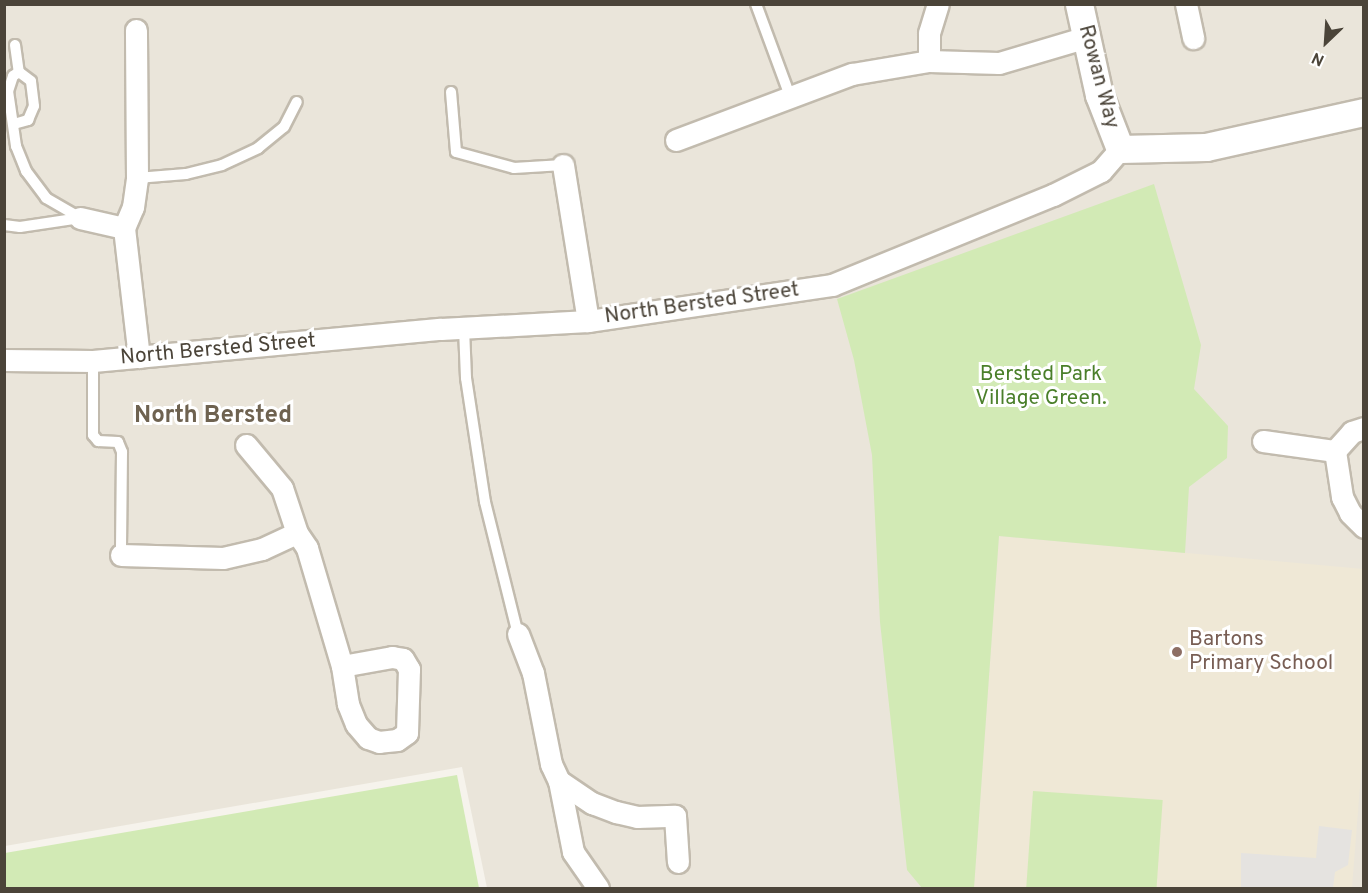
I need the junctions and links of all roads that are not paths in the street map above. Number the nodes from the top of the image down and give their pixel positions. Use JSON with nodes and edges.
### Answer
{"nodes":[{"id":1,"x":756,"y":4,"type":"edge"},
{"id":2,"x":938,"y":4,"type":"edge"},
{"id":3,"x":1079,"y":4,"type":"edge"},
{"id":4,"x":1186,"y":4,"type":"edge"},
{"id":5,"x":136,"y":30,"type":"dead end"},
{"id":6,"x":1087,"y":37,"type":"junction"},
{"id":7,"x":1193,"y":38,"type":"dead end"},
{"id":8,"x":15,"y":45,"type":"dead end"},
{"id":9,"x":929,"y":61,"type":"junction"},
{"id":10,"x":19,"y":72,"type":"junction"},
{"id":11,"x":451,"y":92,"type":"dead end"},
{"id":12,"x":790,"y":96,"type":"junction"},
{"id":13,"x":297,"y":102,"type":"dead end"},
{"id":14,"x":1364,"y":112,"type":"edge"},
{"id":15,"x":14,"y":124,"type":"junction"},
{"id":16,"x":676,"y":140,"type":"dead end"},
{"id":17,"x":1120,"y":149,"type":"junction"},
{"id":18,"x":563,"y":165,"type":"joint"},
{"id":19,"x":137,"y":178,"type":"junction"},
{"id":20,"x":80,"y":218,"type":"junction"},
{"id":21,"x":4,"y":225,"type":"edge"},
{"id":22,"x":124,"y":228,"type":"junction"},
{"id":23,"x":588,"y":321,"type":"junction"},
{"id":24,"x":464,"y":328,"type":"junction"},
{"id":25,"x":139,"y":357,"type":"junction"},
{"id":26,"x":4,"y":360,"type":"edge"},
{"id":27,"x":93,"y":361,"type":"junction"},
{"id":28,"x":1364,"y":428,"type":"edge"},
{"id":29,"x":1263,"y":441,"type":"dead end"},
{"id":30,"x":246,"y":445,"type":"dead end"},
{"id":31,"x":1335,"y":451,"type":"junction"},
{"id":32,"x":1364,"y":527,"type":"edge"},
{"id":33,"x":297,"y":533,"type":"junction"},
{"id":34,"x":120,"y":555,"type":"joint"},
{"id":35,"x":519,"y":634,"type":"joint"},
{"id":36,"x":342,"y":666,"type":"dead end"},
{"id":37,"x":559,"y":781,"type":"junction"},
{"id":38,"x":678,"y":862,"type":"dead end"},
{"id":39,"x":598,"y":888,"type":"edge"}],
"edges":[{"from":1,"to":12,"type":"lane"},
{"from":2,"to":9,"type":"street"},
{"from":3,"to":6,"type":"street","name":"Rowan Way"},
{"from":4,"to":7,"type":"street"},
{"from":5,"to":19,"type":"street"},
{"from":6,"to":9,"type":"street"},
{"from":6,"to":17,"type":"street","name":"Rowan Way"},
{"from":8,"to":10,"type":"lane"},
{"from":9,"to":12,"type":"street"},
{"from":10,"to":15,"type":"lane"},
{"from":10,"to":15,"type":"lane"},
{"from":11,"to":18,"type":"lane"},
{"from":12,"to":16,"type":"street"},
{"from":13,"to":19,"type":"lane"},
{"from":14,"to":17,"type":"street"},
{"from":15,"to":20,"type":"lane"},
{"from":17,"to":23,"type":"street","name":"North Bersted Street"},
{"from":18,"to":23,"type":"street"},
{"from":19,"to":22,"type":"street"},
{"from":20,"to":21,"type":"lane"},
{"from":20,"to":22,"type":"street"},
{"from":22,"to":25,"type":"street"},
{"from":23,"to":24,"type":"street","name":"North Bersted Street"},
{"from":24,"to":25,"type":"street","name":"North Bersted Street"},
{"from":24,"to":35,"type":"lane"},
{"from":25,"to":27,"type":"street","name":"North Bersted Street"},
{"from":26,"to":27,"type":"street","name":"North Bersted Street"},
{"from":27,"to":34,"type":"lane"},
{"from":28,"to":31,"type":"street"},
{"from":29,"to":31,"type":"street"},
{"from":30,"to":33,"type":"street"},
{"from":31,"to":32,"type":"street"},
{"from":33,"to":34,"type":"street"},
{"from":33,"to":36,"type":"street"},
{"from":35,"to":37,"type":"street"},
{"from":37,"to":38,"type":"street"},
{"from":37,"to":39,"type":"street"}]}
